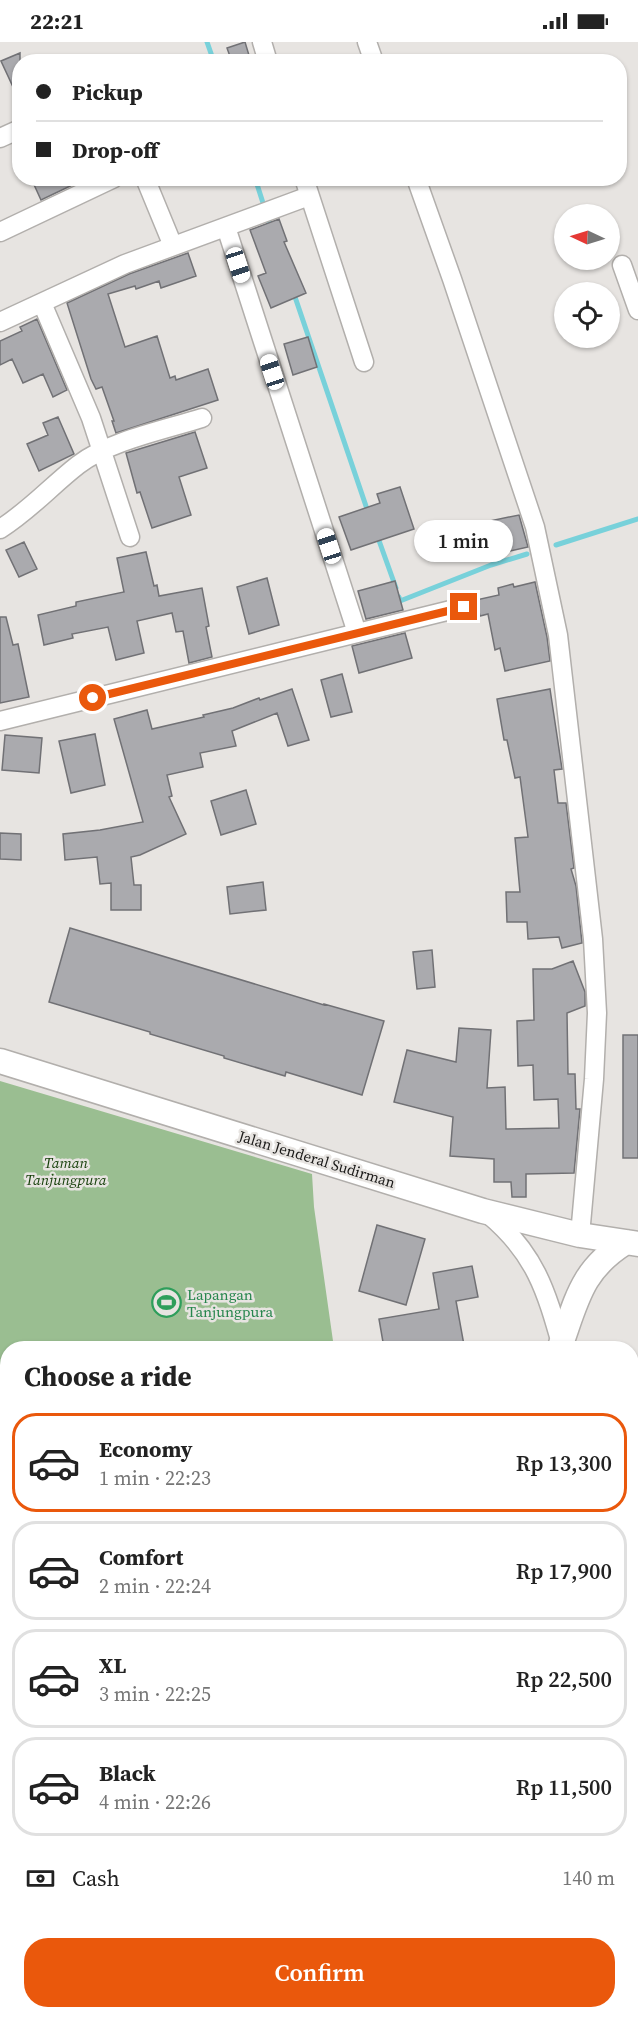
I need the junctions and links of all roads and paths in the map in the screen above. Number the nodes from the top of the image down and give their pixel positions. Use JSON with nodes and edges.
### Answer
{"nodes":[{"id":1,"x":97,"y":186,"type":"edge"},
{"id":2,"x":148,"y":186,"type":"edge"},
{"id":3,"x":306,"y":186,"type":"edge"},
{"id":4,"x":419,"y":186,"type":"edge"},
{"id":5,"x":309,"y":196,"type":"junction"},
{"id":6,"x":226,"y":227,"type":"junction"},
{"id":7,"x":0,"y":232,"type":"edge"},
{"id":8,"x":173,"y":246,"type":"junction"},
{"id":9,"x":622,"y":265,"type":"dead end"},
{"id":10,"x":42,"y":303,"type":"junction"},
{"id":11,"x":638,"y":310,"type":"edge"},
{"id":12,"x":0,"y":322,"type":"edge"},
{"id":13,"x":364,"y":362,"type":"dead end"},
{"id":14,"x":202,"y":418,"type":"dead end"},
{"id":15,"x":103,"y":450,"type":"junction"},
{"id":16,"x":0,"y":529,"type":"edge"},
{"id":17,"x":130,"y":537,"type":"dead end"},
{"id":18,"x":464,"y":607,"type":"dead end"},
{"id":19,"x":357,"y":633,"type":"junction"},
{"id":20,"x":0,"y":721,"type":"edge"},
{"id":21,"x":0,"y":1061,"type":"edge"},
{"id":22,"x":483,"y":1211,"type":"junction"},
{"id":23,"x":580,"y":1235,"type":"junction"},
{"id":24,"x":632,"y":1243,"type":"edge"},
{"id":25,"x":561,"y":1341,"type":"edge"},
{"id":26,"x":563,"y":1341,"type":"edge"}],
"edges":[{"from":1,"to":7,"type":"street"},
{"from":2,"to":8,"type":"street"},
{"from":3,"to":5,"type":"street"},
{"from":4,"to":23,"type":"street"},
{"from":5,"to":6,"type":"street"},
{"from":5,"to":13,"type":"street"},
{"from":6,"to":8,"type":"street"},
{"from":6,"to":19,"type":"street"},
{"from":8,"to":10,"type":"street"},
{"from":9,"to":11,"type":"street"},
{"from":10,"to":12,"type":"street"},
{"from":10,"to":15,"type":"street"},
{"from":14,"to":15,"type":"street"},
{"from":15,"to":16,"type":"street"},
{"from":15,"to":17,"type":"street"},
{"from":18,"to":19,"type":"street"},
{"from":19,"to":20,"type":"street"},
{"from":21,"to":22,"type":"main road","name":"Jalan Jenderal Sudirman"},
{"from":22,"to":23,"type":"main road","name":"Jalan Jenderal Sudirman"},
{"from":22,"to":25,"type":"street"},
{"from":23,"to":24,"type":"main road","name":"Jalan Jenderal Sudirman"},
{"from":24,"to":26,"type":"main road"}]}
